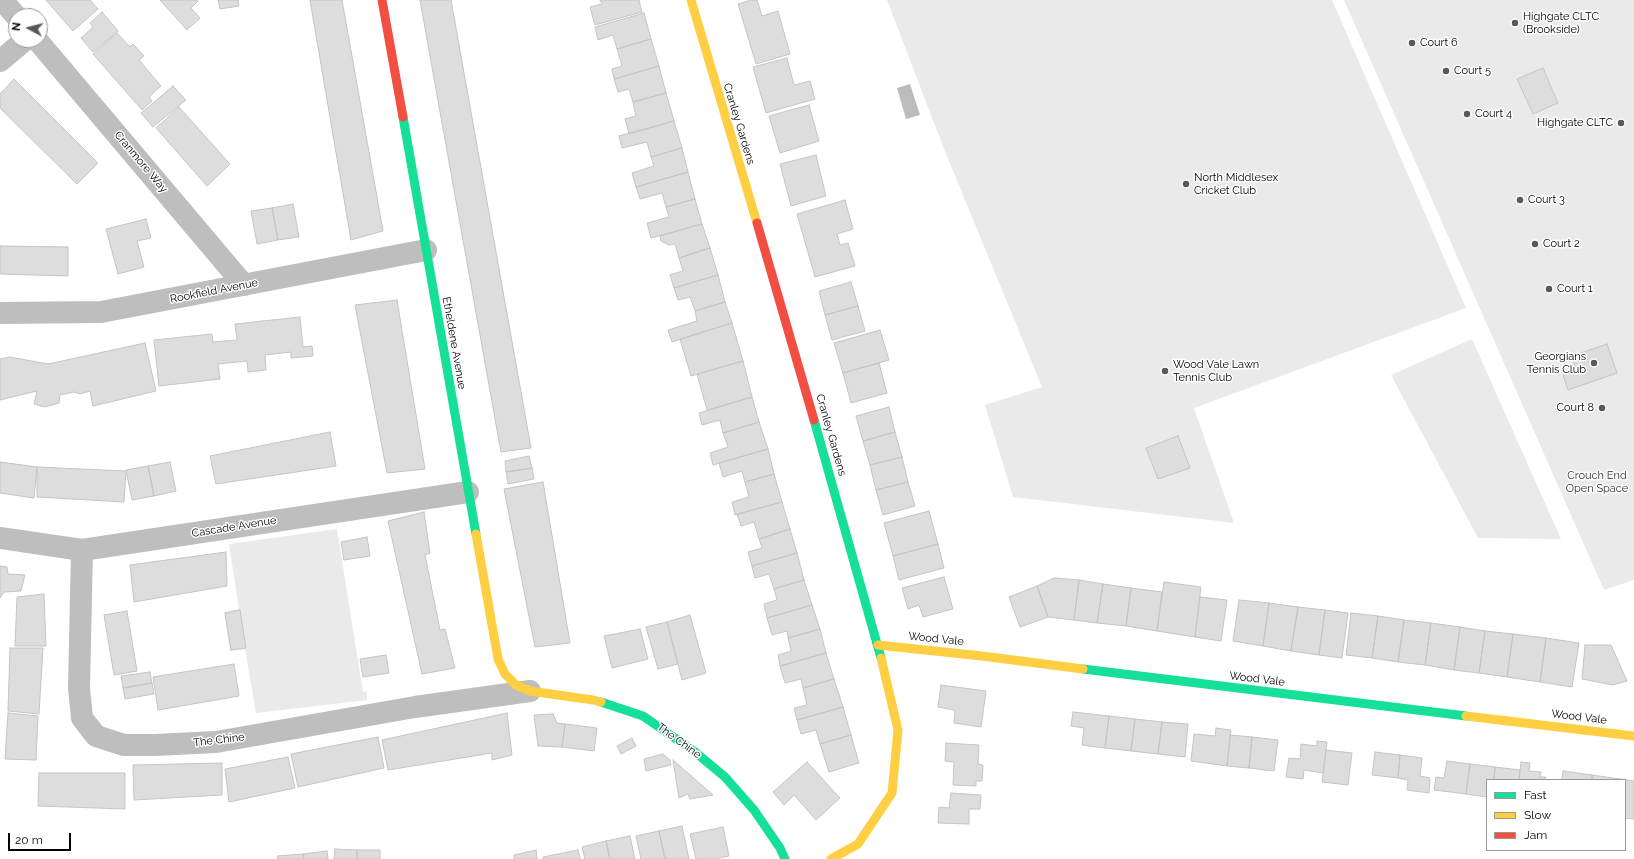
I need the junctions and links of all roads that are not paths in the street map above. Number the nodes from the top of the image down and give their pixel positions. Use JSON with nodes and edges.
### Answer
{"nodes":[{"id":1,"x":2,"y":0,"type":"edge"},
{"id":2,"x":382,"y":0,"type":"edge"},
{"id":3,"x":691,"y":0,"type":"edge"},
{"id":4,"x":9,"y":8,"type":"edge"},
{"id":5,"x":15,"y":48,"type":"edge"},
{"id":6,"x":44,"y":48,"type":"edge"},
{"id":7,"x":0,"y":61,"type":"edge"},
{"id":8,"x":426,"y":250,"type":"junction"},
{"id":9,"x":244,"y":285,"type":"junction"},
{"id":10,"x":0,"y":313,"type":"edge"},
{"id":11,"x":468,"y":492,"type":"junction"},
{"id":12,"x":0,"y":538,"type":"edge"},
{"id":13,"x":82,"y":550,"type":"junction"},
{"id":14,"x":878,"y":645,"type":"junction"},
{"id":15,"x":523,"y":688,"type":"junction"},
{"id":16,"x":1634,"y":736,"type":"edge"},
{"id":17,"x":785,"y":859,"type":"edge"},
{"id":18,"x":831,"y":859,"type":"edge"}],
"edges":[{"from":1,"to":4,"type":"street"},
{"from":2,"to":8,"type":"street","name":"Etheldene Avenue"},
{"from":3,"to":14,"type":"street","name":"Cranley Gardens"},
{"from":5,"to":7,"type":"street"},
{"from":6,"to":9,"type":"street","name":"Cranmore Way"},
{"from":8,"to":9,"type":"street","name":"Rookfield Avenue"},
{"from":8,"to":11,"type":"street","name":"Etheldene Avenue"},
{"from":9,"to":10,"type":"street","name":"Rookfield Avenue"},
{"from":11,"to":13,"type":"street","name":"Cascade Avenue"},
{"from":11,"to":15,"type":"street","name":"Etheldene Avenue"},
{"from":12,"to":13,"type":"street","name":"Cascade Avenue"},
{"from":13,"to":15,"type":"street","name":"The Chine"},
{"from":14,"to":16,"type":"street","name":"Wood Vale"},
{"from":14,"to":18,"type":"street","name":"Cranley Gardens"},
{"from":15,"to":17,"type":"street","name":"The Chine"}]}
